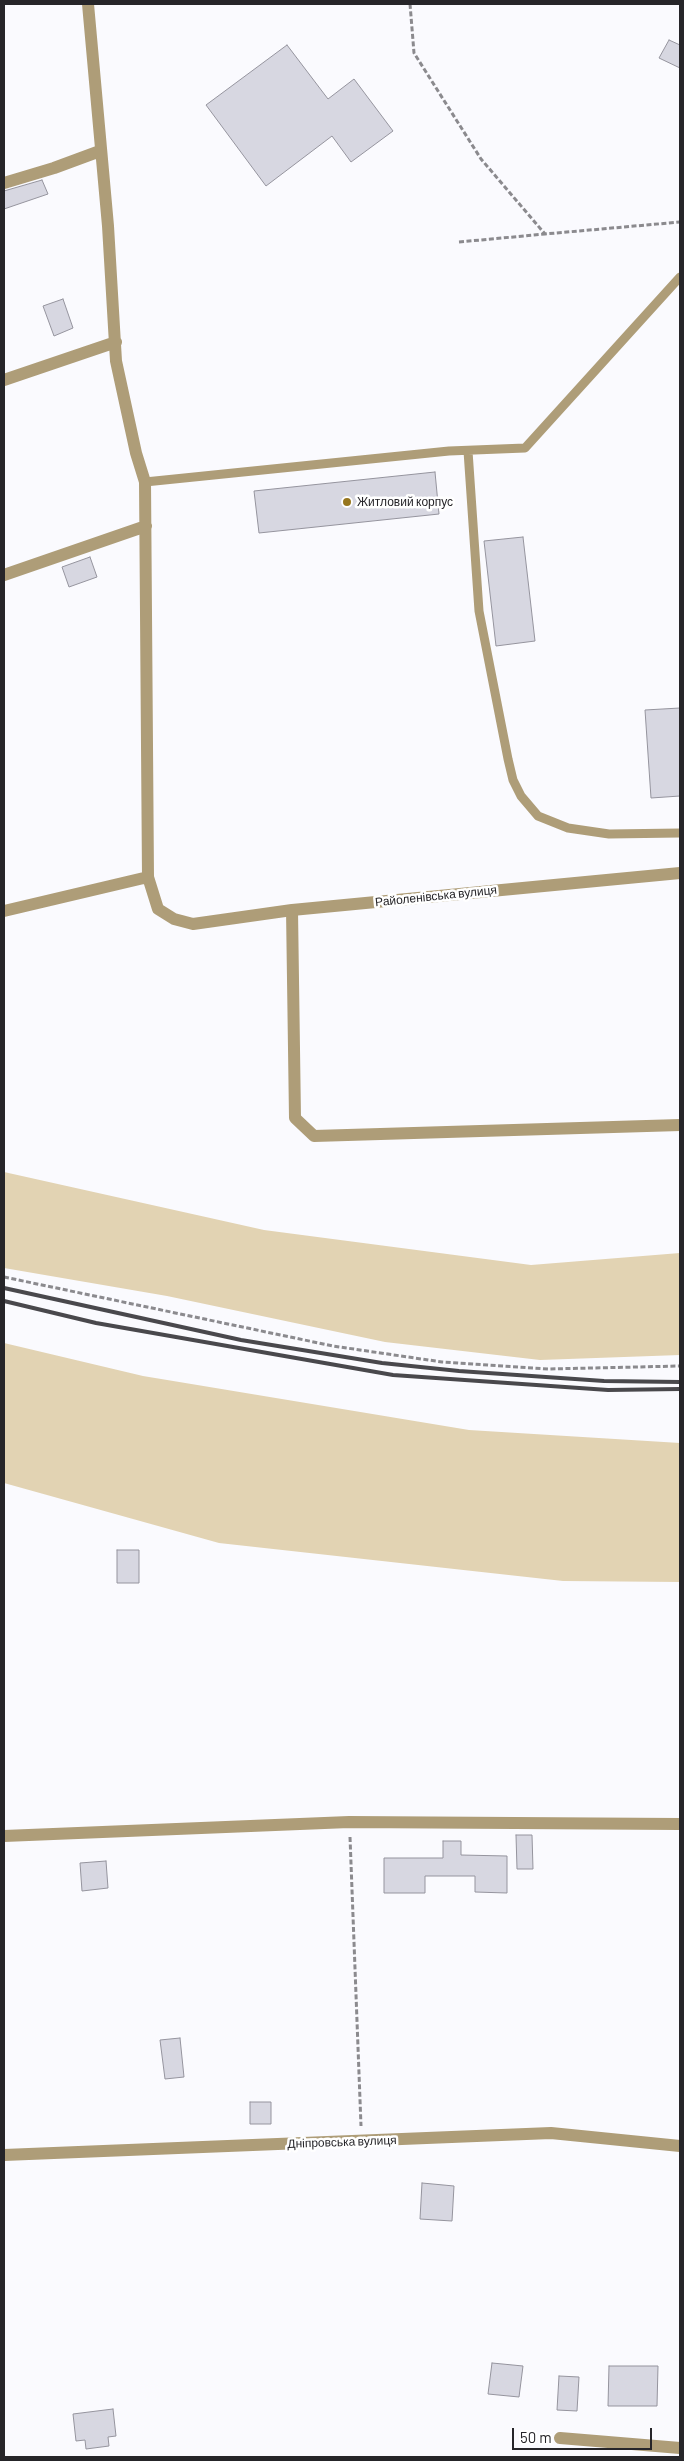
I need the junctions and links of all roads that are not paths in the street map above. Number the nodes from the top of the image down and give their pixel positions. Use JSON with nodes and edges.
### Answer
{"nodes":[{"id":1,"x":88,"y":4,"type":"edge"},
{"id":2,"x":100,"y":151,"type":"junction"},
{"id":3,"x":4,"y":183,"type":"edge"},
{"id":4,"x":680,"y":277,"type":"edge"},
{"id":5,"x":116,"y":342,"type":"junction"},
{"id":6,"x":4,"y":380,"type":"edge"},
{"id":7,"x":468,"y":451,"type":"junction"},
{"id":8,"x":146,"y":482,"type":"junction"},
{"id":9,"x":146,"y":526,"type":"junction"},
{"id":10,"x":4,"y":575,"type":"edge"},
{"id":11,"x":680,"y":833,"type":"edge"},
{"id":12,"x":680,"y":873,"type":"edge"},
{"id":13,"x":148,"y":877,"type":"junction"},
{"id":14,"x":292,"y":910,"type":"junction"},
{"id":15,"x":4,"y":911,"type":"edge"},
{"id":16,"x":680,"y":1125,"type":"edge"},
{"id":17,"x":680,"y":1824,"type":"edge"},
{"id":18,"x":4,"y":1836,"type":"edge"},
{"id":19,"x":680,"y":2146,"type":"edge"},
{"id":20,"x":4,"y":2155,"type":"edge"},
{"id":21,"x":560,"y":2438,"type":"dead end"},
{"id":22,"x":680,"y":2448,"type":"edge"}],
"edges":[{"from":1,"to":2,"type":"street"},
{"from":2,"to":3,"type":"street"},
{"from":2,"to":5,"type":"street"},
{"from":4,"to":7,"type":"lane"},
{"from":5,"to":6,"type":"street"},
{"from":5,"to":8,"type":"street"},
{"from":7,"to":8,"type":"lane"},
{"from":7,"to":11,"type":"lane"},
{"from":8,"to":9,"type":"street"},
{"from":9,"to":10,"type":"street"},
{"from":9,"to":13,"type":"street"},
{"from":12,"to":14,"type":"street","name":"Райоленівська вулиця"},
{"from":13,"to":14,"type":"street","name":"Райоленівська вулиця"},
{"from":13,"to":15,"type":"street"},
{"from":14,"to":16,"type":"street"},
{"from":17,"to":18,"type":"street"},
{"from":19,"to":20,"type":"street","name":"Дніпровська вулиця"},
{"from":21,"to":22,"type":"street"}]}
